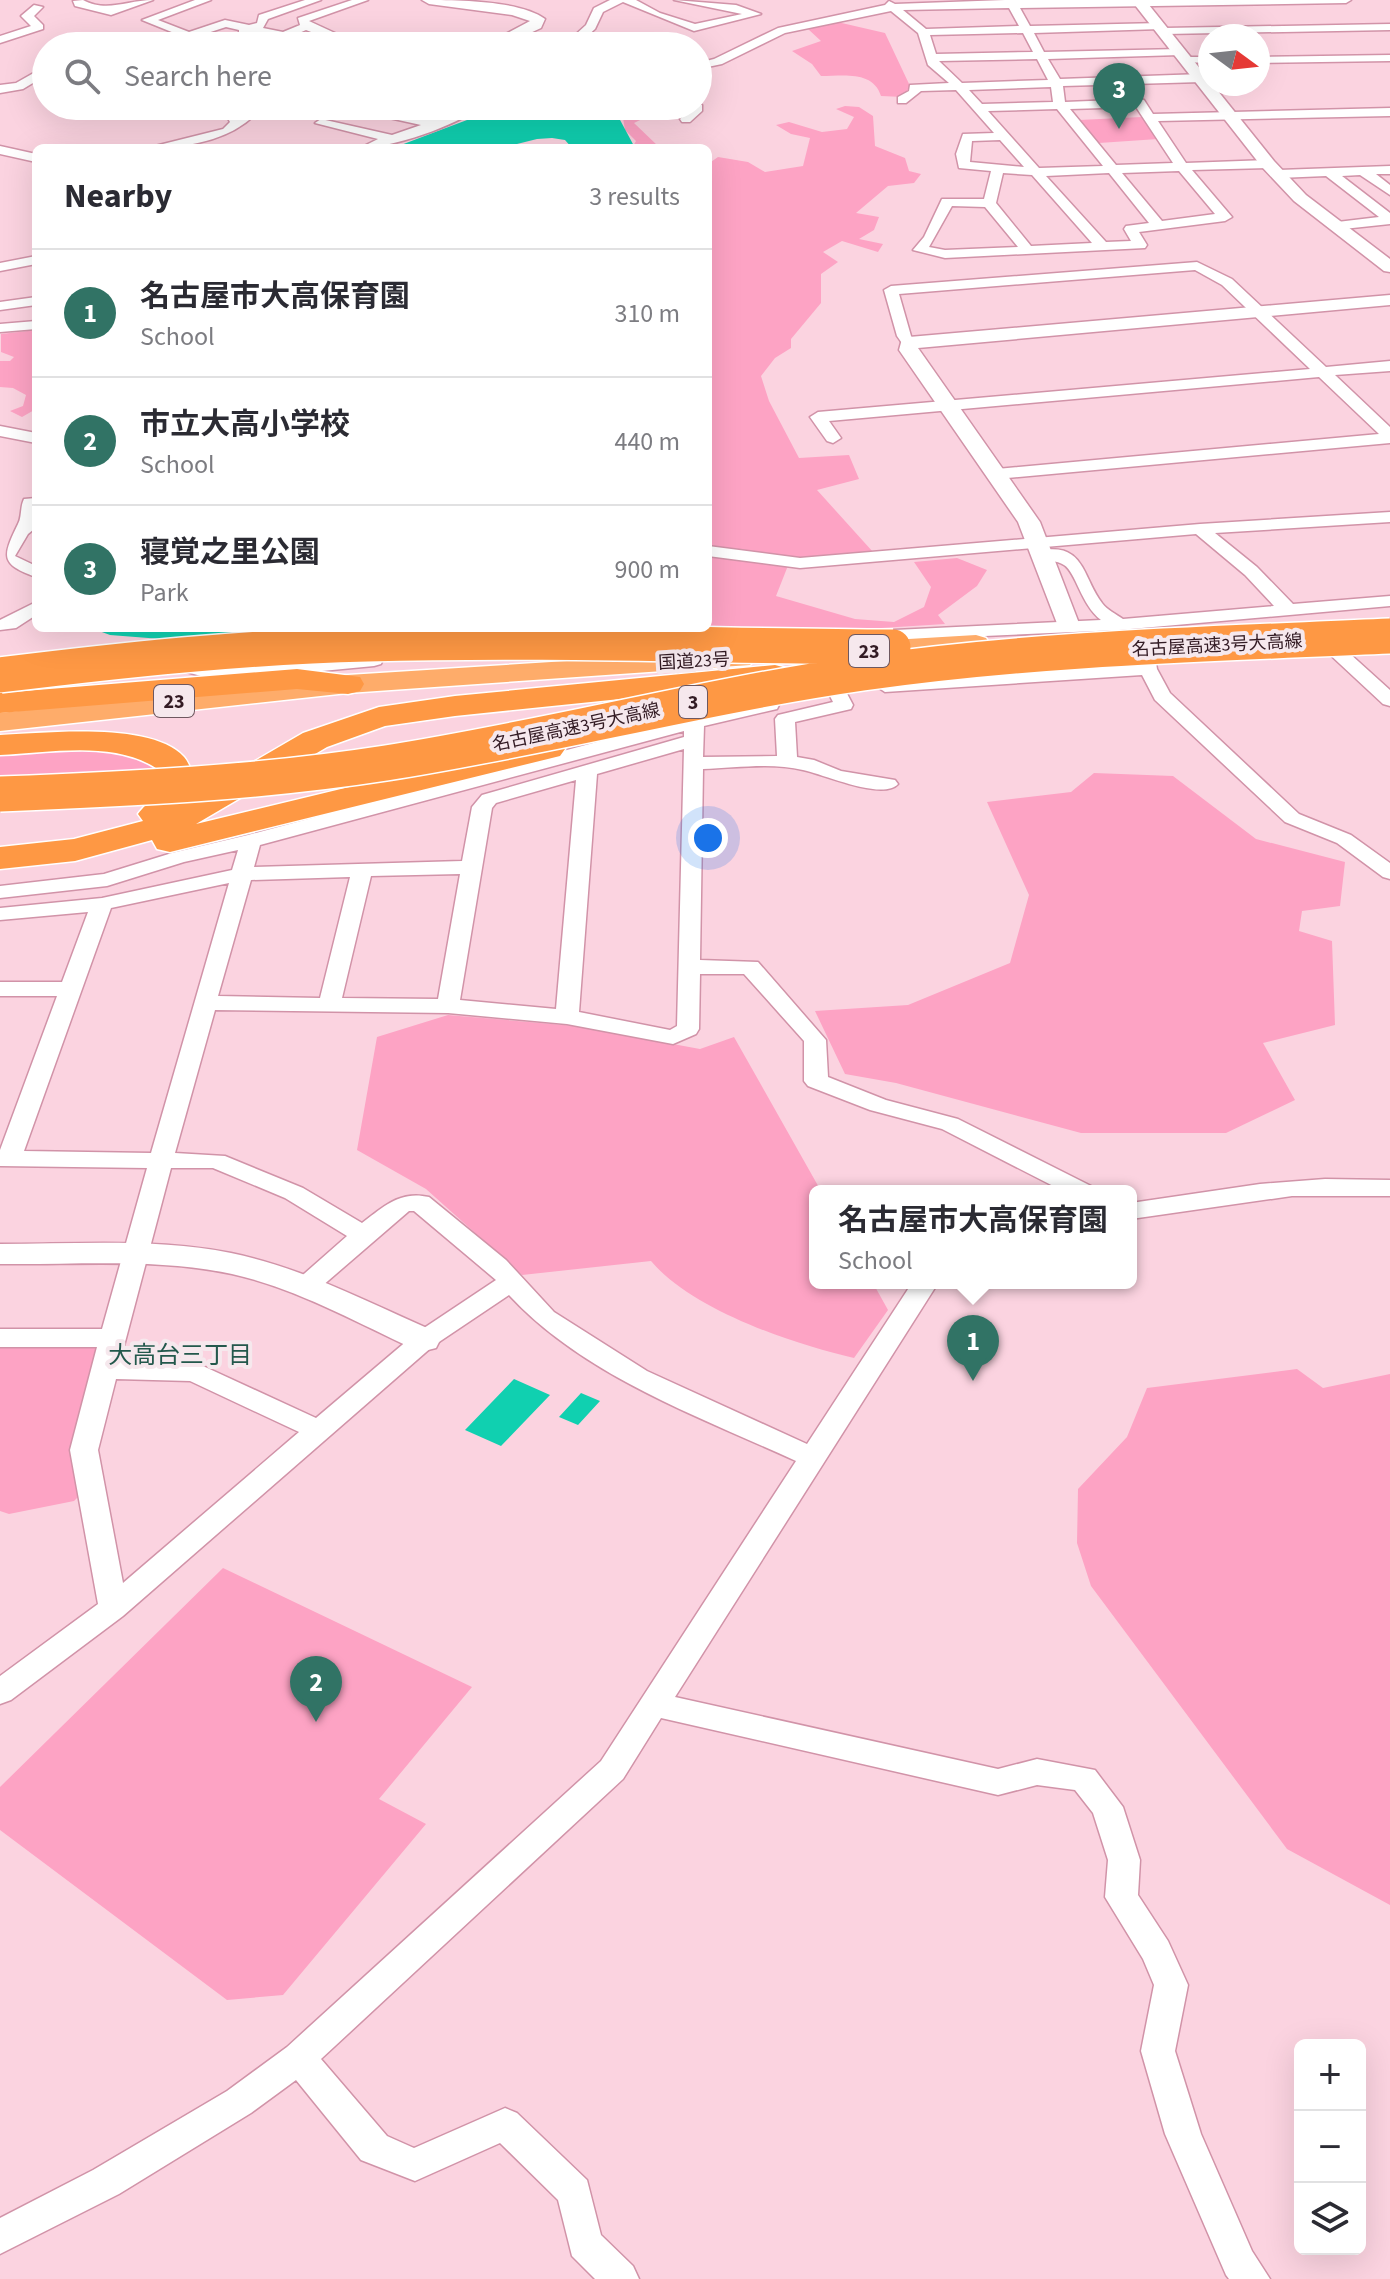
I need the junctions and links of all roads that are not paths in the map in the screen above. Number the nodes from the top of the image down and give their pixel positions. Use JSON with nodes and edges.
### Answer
{"nodes":[{"id":1,"x":80,"y":0,"type":"edge"},
{"id":2,"x":148,"y":0,"type":"edge"},
{"id":3,"x":206,"y":0,"type":"edge"},
{"id":4,"x":316,"y":0,"type":"edge"},
{"id":5,"x":363,"y":0,"type":"edge"},
{"id":6,"x":429,"y":0,"type":"edge"},
{"id":7,"x":619,"y":0,"type":"edge"},
{"id":8,"x":627,"y":0,"type":"edge"},
{"id":9,"x":679,"y":0,"type":"edge"},
{"id":10,"x":1330,"y":0,"type":"edge"},
{"id":11,"x":1346,"y":0,"type":"edge"},
{"id":12,"x":1139,"y":1,"type":"edge"},
{"id":13,"x":1012,"y":2,"type":"edge"},
{"id":14,"x":1031,"y":2,"type":"edge"},
{"id":15,"x":1078,"y":2,"type":"edge"},
{"id":16,"x":34,"y":3,"type":"edge"},
{"id":17,"x":64,"y":3,"type":"dead end"},
{"id":18,"x":506,"y":4,"type":"edge"},
{"id":19,"x":888,"y":4,"type":"edge"},
{"id":20,"x":51,"y":5,"type":"dead end"},
{"id":21,"x":245,"y":11,"type":"dead end"},
{"id":22,"x":174,"y":12,"type":"junction"},
{"id":23,"x":655,"y":13,"type":"dead end"},
{"id":24,"x":962,"y":16,"type":"dead end"},
{"id":25,"x":225,"y":23,"type":"junction"},
{"id":26,"x":306,"y":26,"type":"junction"},
{"id":27,"x":1390,"y":27,"type":"edge"},
{"id":28,"x":1094,"y":28,"type":"junction"},
{"id":29,"x":250,"y":29,"type":"junction"},
{"id":30,"x":1027,"y":29,"type":"junction"},
{"id":31,"x":1163,"y":29,"type":"junction"},
{"id":32,"x":969,"y":31,"type":"junction"},
{"id":33,"x":179,"y":32,"type":"edge"},
{"id":34,"x":200,"y":32,"type":"edge"},
{"id":35,"x":243,"y":32,"type":"edge"},
{"id":36,"x":265,"y":32,"type":"edge"},
{"id":37,"x":293,"y":32,"type":"edge"},
{"id":38,"x":314,"y":32,"type":"edge"},
{"id":39,"x":521,"y":32,"type":"edge"},
{"id":40,"x":585,"y":32,"type":"edge"},
{"id":41,"x":923,"y":32,"type":"junction"},
{"id":42,"x":0,"y":40,"type":"edge"},
{"id":43,"x":1041,"y":56,"type":"junction"},
{"id":44,"x":1184,"y":56,"type":"junction"},
{"id":45,"x":980,"y":57,"type":"junction"},
{"id":46,"x":931,"y":58,"type":"junction"},
{"id":47,"x":1198,"y":58,"type":"edge"},
{"id":48,"x":1390,"y":58,"type":"edge"},
{"id":49,"x":1114,"y":60,"type":"junction"},
{"id":50,"x":1270,"y":60,"type":"edge"},
{"id":51,"x":712,"y":63,"type":"edge"},
{"id":52,"x":1198,"y":73,"type":"edge"},
{"id":53,"x":32,"y":78,"type":"edge"},
{"id":54,"x":1198,"y":78,"type":"edge"},
{"id":55,"x":1056,"y":83,"type":"junction"},
{"id":56,"x":959,"y":86,"type":"junction"},
{"id":57,"x":0,"y":89,"type":"edge"},
{"id":58,"x":1216,"y":96,"type":"edge"},
{"id":59,"x":902,"y":100,"type":"dead end"},
{"id":60,"x":1060,"y":105,"type":"junction"},
{"id":61,"x":980,"y":108,"type":"junction"},
{"id":62,"x":1390,"y":112,"type":"edge"},
{"id":63,"x":1232,"y":116,"type":"junction"},
{"id":64,"x":1149,"y":118,"type":"junction"},
{"id":65,"x":236,"y":120,"type":"edge"},
{"id":66,"x":377,"y":120,"type":"edge"},
{"id":67,"x":417,"y":120,"type":"edge"},
{"id":68,"x":445,"y":120,"type":"edge"},
{"id":69,"x":321,"y":123,"type":"dead end"},
{"id":70,"x":436,"y":124,"type":"junction"},
{"id":71,"x":421,"y":129,"type":"junction"},
{"id":72,"x":1005,"y":136,"type":"junction"},
{"id":73,"x":339,"y":137,"type":"dead end"},
{"id":74,"x":393,"y":139,"type":"junction"},
{"id":75,"x":172,"y":144,"type":"edge"},
{"id":76,"x":363,"y":144,"type":"edge"},
{"id":77,"x":377,"y":144,"type":"edge"},
{"id":78,"x":0,"y":150,"type":"edge"},
{"id":79,"x":32,"y":157,"type":"edge"},
{"id":80,"x":1182,"y":167,"type":"junction"},
{"id":81,"x":998,"y":169,"type":"junction"},
{"id":82,"x":1114,"y":169,"type":"junction"},
{"id":83,"x":1274,"y":169,"type":"junction"},
{"id":84,"x":1390,"y":170,"type":"edge"},
{"id":85,"x":1363,"y":171,"type":"junction"},
{"id":86,"x":1039,"y":172,"type":"junction"},
{"id":87,"x":1329,"y":172,"type":"junction"},
{"id":88,"x":1390,"y":191,"type":"edge"},
{"id":89,"x":989,"y":203,"type":"junction"},
{"id":90,"x":1390,"y":220,"type":"edge"},
{"id":91,"x":1158,"y":225,"type":"junction"},
{"id":92,"x":1334,"y":226,"type":"junction"},
{"id":93,"x":1102,"y":246,"type":"junction"},
{"id":94,"x":1026,"y":248,"type":"junction"},
{"id":95,"x":32,"y":261,"type":"edge"},
{"id":96,"x":0,"y":267,"type":"edge"},
{"id":97,"x":1390,"y":267,"type":"edge"},
{"id":98,"x":32,"y":291,"type":"edge"},
{"id":99,"x":0,"y":295,"type":"edge"},
{"id":100,"x":1390,"y":300,"type":"edge"},
{"id":101,"x":32,"y":302,"type":"edge"},
{"id":102,"x":0,"y":306,"type":"edge"},
{"id":103,"x":1257,"y":311,"type":"junction"},
{"id":104,"x":32,"y":325,"type":"edge"},
{"id":105,"x":0,"y":328,"type":"edge"},
{"id":106,"x":909,"y":343,"type":"junction"},
{"id":107,"x":1390,"y":366,"type":"edge"},
{"id":108,"x":1324,"y":372,"type":"junction"},
{"id":109,"x":947,"y":405,"type":"junction"},
{"id":110,"x":0,"y":431,"type":"edge"},
{"id":111,"x":32,"y":437,"type":"edge"},
{"id":112,"x":1390,"y":437,"type":"edge"},
{"id":113,"x":833,"y":438,"type":"dead end"},
{"id":114,"x":997,"y":474,"type":"junction"},
{"id":115,"x":32,"y":503,"type":"edge"},
{"id":116,"x":1390,"y":517,"type":"edge"},
{"id":117,"x":0,"y":529,"type":"edge"},
{"id":118,"x":28,"y":529,"type":"edge"},
{"id":119,"x":1200,"y":529,"type":"junction"},
{"id":120,"x":1041,"y":550,"type":"junction"},
{"id":121,"x":712,"y":552,"type":"edge"},
{"id":122,"x":32,"y":570,"type":"edge"},
{"id":123,"x":1390,"y":601,"type":"edge"},
{"id":124,"x":32,"y":610,"type":"edge"},
{"id":125,"x":1290,"y":612,"type":"junction"},
{"id":126,"x":0,"y":625,"type":"edge"},
{"id":127,"x":1119,"y":625,"type":"junction"},
{"id":128,"x":1390,"y":625,"type":"edge"},
{"id":129,"x":1069,"y":626,"type":"junction"},
{"id":130,"x":394,"y":632,"type":"edge"},
{"id":131,"x":1390,"y":636,"type":"edge"},
{"id":132,"x":1390,"y":644,"type":"edge"},
{"id":133,"x":281,"y":647,"type":"junction"},
{"id":134,"x":1332,"y":647,"type":"junction"},
{"id":135,"x":0,"y":659,"type":"edge"},
{"id":136,"x":374,"y":660,"type":"junction"},
{"id":137,"x":1147,"y":663,"type":"junction"},
{"id":138,"x":0,"y":666,"type":"edge"},
{"id":139,"x":0,"y":675,"type":"edge"},
{"id":140,"x":845,"y":677,"type":"junction"},
{"id":141,"x":348,"y":684,"type":"junction"},
{"id":142,"x":612,"y":699,"type":"dead end"},
{"id":143,"x":1390,"y":700,"type":"edge"},
{"id":144,"x":0,"y":703,"type":"edge"},
{"id":145,"x":0,"y":722,"type":"edge"},
{"id":146,"x":693,"y":732,"type":"junction"},
{"id":147,"x":0,"y":738,"type":"edge"},
{"id":148,"x":0,"y":745,"type":"edge"},
{"id":149,"x":787,"y":762,"type":"junction"},
{"id":150,"x":693,"y":763,"type":"junction"},
{"id":151,"x":587,"y":770,"type":"junction"},
{"id":152,"x":888,"y":784,"type":"dead end"},
{"id":153,"x":0,"y":794,"type":"edge"},
{"id":154,"x":299,"y":814,"type":"junction"},
{"id":155,"x":251,"y":841,"type":"junction"},
{"id":156,"x":0,"y":850,"type":"edge"},
{"id":157,"x":0,"y":858,"type":"edge"},
{"id":158,"x":472,"y":867,"type":"junction"},
{"id":159,"x":362,"y":870,"type":"junction"},
{"id":160,"x":0,"y":872,"type":"edge"},
{"id":161,"x":1390,"y":873,"type":"edge"},
{"id":162,"x":242,"y":874,"type":"junction"},
{"id":163,"x":0,"y":882,"type":"edge"},
{"id":164,"x":0,"y":892,"type":"edge"},
{"id":165,"x":102,"y":904,"type":"junction"},
{"id":166,"x":0,"y":914,"type":"edge"},
{"id":167,"x":690,"y":967,"type":"junction"},
{"id":168,"x":0,"y":989,"type":"edge"},
{"id":169,"x":71,"y":989,"type":"junction"},
{"id":170,"x":204,"y":1003,"type":"junction"},
{"id":171,"x":329,"y":1005,"type":"junction"},
{"id":172,"x":448,"y":1006,"type":"junction"},
{"id":173,"x":567,"y":1017,"type":"junction"},
{"id":174,"x":5,"y":1158,"type":"edge"},
{"id":175,"x":161,"y":1160,"type":"junction"},
{"id":176,"x":1070,"y":1185,"type":"edge"},
{"id":177,"x":1390,"y":1188,"type":"edge"},
{"id":178,"x":1137,"y":1210,"type":"edge"},
{"id":179,"x":363,"y":1235,"type":"junction"},
{"id":180,"x":0,"y":1254,"type":"edge"},
{"id":181,"x":134,"y":1256,"type":"junction"},
{"id":182,"x":510,"y":1283,"type":"junction"},
{"id":183,"x":305,"y":1287,"type":"junction"},
{"id":184,"x":921,"y":1289,"type":"edge"},
{"id":185,"x":0,"y":1338,"type":"edge"},
{"id":186,"x":113,"y":1338,"type":"junction"},
{"id":187,"x":424,"y":1340,"type":"junction"},
{"id":188,"x":104,"y":1370,"type":"junction"},
{"id":189,"x":318,"y":1430,"type":"junction"},
{"id":190,"x":811,"y":1457,"type":"junction"},
{"id":191,"x":113,"y":1608,"type":"junction"},
{"id":192,"x":0,"y":1692,"type":"edge"},
{"id":193,"x":655,"y":1705,"type":"junction"},
{"id":194,"x":299,"y":2058,"type":"junction"},
{"id":195,"x":0,"y":2237,"type":"edge"},
{"id":196,"x":620,"y":2279,"type":"edge"},
{"id":197,"x":1251,"y":2279,"type":"edge"}],
"edges":[{"from":1,"to":2,"type":"street"},
{"from":1,"to":17,"type":"street"},
{"from":3,"to":22,"type":"street"},
{"from":4,"to":29,"type":"street"},
{"from":5,"to":26,"type":"street"},
{"from":6,"to":18,"type":"street"},
{"from":7,"to":40,"type":"street"},
{"from":8,"to":23,"type":"street"},
{"from":9,"to":9,"type":"street"},
{"from":10,"to":11,"type":"street"},
{"from":10,"to":12,"type":"street"},
{"from":12,"to":15,"type":"street"},
{"from":12,"to":31,"type":"street"},
{"from":13,"to":14,"type":"street"},
{"from":13,"to":19,"type":"street"},
{"from":13,"to":30,"type":"street"},
{"from":14,"to":15,"type":"street"},
{"from":16,"to":20,"type":"street"},
{"from":16,"to":42,"type":"street"},
{"from":18,"to":39,"type":"street"},
{"from":19,"to":41,"type":"street"},
{"from":19,"to":51,"type":"street"},
{"from":21,"to":25,"type":"street"},
{"from":22,"to":25,"type":"street"},
{"from":22,"to":33,"type":"street"},
{"from":24,"to":32,"type":"street"},
{"from":25,"to":29,"type":"street"},
{"from":25,"to":34,"type":"street"},
{"from":26,"to":37,"type":"street"},
{"from":26,"to":38,"type":"street"},
{"from":27,"to":31,"type":"street"},
{"from":28,"to":30,"type":"street"},
{"from":28,"to":31,"type":"street"},
{"from":28,"to":49,"type":"street"},
{"from":29,"to":35,"type":"street"},
{"from":29,"to":36,"type":"street"},
{"from":30,"to":32,"type":"street"},
{"from":30,"to":43,"type":"street"},
{"from":31,"to":44,"type":"street"},
{"from":32,"to":41,"type":"street"},
{"from":32,"to":45,"type":"street"},
{"from":41,"to":46,"type":"street"},
{"from":43,"to":45,"type":"street"},
{"from":43,"to":49,"type":"street"},
{"from":43,"to":55,"type":"street"},
{"from":44,"to":47,"type":"street"},
{"from":44,"to":49,"type":"street"},
{"from":44,"to":52,"type":"street"},
{"from":45,"to":46,"type":"street"},
{"from":46,"to":56,"type":"street"},
{"from":48,"to":50,"type":"street"},
{"from":53,"to":57,"type":"street"},
{"from":54,"to":55,"type":"street"},
{"from":55,"to":56,"type":"street"},
{"from":55,"to":60,"type":"street"},
{"from":56,"to":59,"type":"street"},
{"from":56,"to":61,"type":"street"},
{"from":58,"to":63,"type":"street"},
{"from":60,"to":61,"type":"street"},
{"from":60,"to":64,"type":"street"},
{"from":60,"to":82,"type":"street"},
{"from":61,"to":72,"type":"street"},
{"from":62,"to":63,"type":"street"},
{"from":63,"to":64,"type":"street"},
{"from":63,"to":83,"type":"street"},
{"from":64,"to":80,"type":"street"},
{"from":65,"to":75,"type":"street"},
{"from":66,"to":71,"type":"street"},
{"from":67,"to":70,"type":"street"},
{"from":68,"to":70,"type":"street"},
{"from":69,"to":74,"type":"street"},
{"from":70,"to":71,"type":"street"},
{"from":71,"to":74,"type":"street"},
{"from":72,"to":81,"type":"street"},
{"from":72,"to":86,"type":"street"},
{"from":73,"to":76,"type":"street"},
{"from":74,"to":77,"type":"street"},
{"from":78,"to":79,"type":"street"},
{"from":80,"to":82,"type":"street"},
{"from":80,"to":83,"type":"street"},
{"from":80,"to":91,"type":"street"},
{"from":81,"to":86,"type":"street"},
{"from":81,"to":89,"type":"street"},
{"from":82,"to":86,"type":"street"},
{"from":82,"to":91,"type":"street"},
{"from":83,"to":87,"type":"street"},
{"from":83,"to":92,"type":"street"},
{"from":84,"to":85,"type":"street"},
{"from":85,"to":87,"type":"street"},
{"from":85,"to":88,"type":"street"},
{"from":86,"to":93,"type":"street"},
{"from":87,"to":90,"type":"street"},
{"from":89,"to":94,"type":"street"},
{"from":89,"to":94,"type":"street"},
{"from":90,"to":92,"type":"street"},
{"from":91,"to":93,"type":"street"},
{"from":92,"to":97,"type":"street"},
{"from":93,"to":94,"type":"street"},
{"from":95,"to":96,"type":"street"},
{"from":98,"to":99,"type":"street"},
{"from":100,"to":103,"type":"street"},
{"from":101,"to":102,"type":"street"},
{"from":103,"to":106,"type":"street"},
{"from":103,"to":106,"type":"street"},
{"from":103,"to":108,"type":"street"},
{"from":104,"to":105,"type":"street"},
{"from":106,"to":109,"type":"street"},
{"from":107,"to":108,"type":"street"},
{"from":108,"to":109,"type":"street"},
{"from":108,"to":112,"type":"street"},
{"from":109,"to":113,"type":"street"},
{"from":109,"to":114,"type":"street"},
{"from":110,"to":111,"type":"street"},
{"from":112,"to":114,"type":"street"},
{"from":114,"to":120,"type":"street"},
{"from":115,"to":118,"type":"street"},
{"from":116,"to":119,"type":"street"},
{"from":117,"to":118,"type":"street"},
{"from":118,"to":122,"type":"street"},
{"from":119,"to":120,"type":"street"},
{"from":119,"to":125,"type":"street"},
{"from":120,"to":121,"type":"street"},
{"from":120,"to":127,"type":"street"},
{"from":120,"to":129,"type":"street"},
{"from":123,"to":125,"type":"street"},
{"from":124,"to":126,"type":"street"},
{"from":125,"to":127,"type":"street"},
{"from":127,"to":129,"type":"street"},
{"from":128,"to":133,"type":"highway","name":"名古屋高速3号大高線","bridge":true},
{"from":128,"to":141,"type":"highway","name":"国道23号","number":"23"},
{"from":129,"to":136,"type":"street"},
{"from":130,"to":136,"type":"street"},
{"from":131,"to":140,"type":"highway","name":"名古屋高速3号大高線","number":"3","bridge":true},
{"from":132,"to":134,"type":"highway","name":"国道23号","number":"23"},
{"from":133,"to":138,"type":"highway","bridge":true},
{"from":133,"to":139,"type":"highway","name":"名古屋高速3号大高線","bridge":true},
{"from":134,"to":137,"type":"highway","name":"国道23号","number":"23"},
{"from":134,"to":143,"type":"street"},
{"from":135,"to":136,"type":"street"},
{"from":137,"to":140,"type":"highway","name":"国道23号","number":"23"},
{"from":137,"to":161,"type":"street"},
{"from":140,"to":146,"type":"street"},
{"from":140,"to":147,"type":"highway","name":"国道23号","number":"23"},
{"from":140,"to":149,"type":"street"},
{"from":140,"to":153,"type":"highway","name":"名古屋高速3号大高線","number":"3","bridge":true},
{"from":140,"to":154,"type":"highway","bridge":true},
{"from":140,"to":157,"type":"highway"},
{"from":141,"to":144,"type":"highway"},
{"from":141,"to":145,"type":"highway","name":"国道23号","number":"23"},
{"from":142,"to":146,"type":"street"},
{"from":146,"to":150,"type":"street"},
{"from":146,"to":151,"type":"street"},
{"from":146,"to":155,"type":"street"},
{"from":148,"to":156,"type":"highway"},
{"from":149,"to":150,"type":"street"},
{"from":149,"to":152,"type":"street"},
{"from":150,"to":167,"type":"street"},
{"from":151,"to":158,"type":"street"},
{"from":151,"to":173,"type":"street"},
{"from":154,"to":160,"type":"highway"},
{"from":154,"to":163,"type":"highway"},
{"from":155,"to":162,"type":"street"},
{"from":155,"to":164,"type":"street"},
{"from":158,"to":159,"type":"street"},
{"from":158,"to":172,"type":"street"},
{"from":159,"to":162,"type":"street"},
{"from":159,"to":171,"type":"street"},
{"from":162,"to":165,"type":"street"},
{"from":162,"to":170,"type":"street"},
{"from":165,"to":166,"type":"street"},
{"from":165,"to":169,"type":"street"},
{"from":167,"to":173,"type":"street"},
{"from":167,"to":176,"type":"street"},
{"from":168,"to":169,"type":"street"},
{"from":169,"to":174,"type":"street"},
{"from":170,"to":171,"type":"street"},
{"from":170,"to":175,"type":"street"},
{"from":171,"to":172,"type":"street"},
{"from":172,"to":173,"type":"street"},
{"from":174,"to":175,"type":"street"},
{"from":175,"to":179,"type":"street"},
{"from":175,"to":181,"type":"street"},
{"from":177,"to":178,"type":"street"},
{"from":179,"to":182,"type":"street"},
{"from":179,"to":183,"type":"street"},
{"from":180,"to":181,"type":"street"},
{"from":181,"to":183,"type":"street"},
{"from":181,"to":186,"type":"street"},
{"from":182,"to":187,"type":"street"},
{"from":182,"to":190,"type":"street"},
{"from":183,"to":187,"type":"street"},
{"from":184,"to":190,"type":"street"},
{"from":185,"to":186,"type":"street"},
{"from":186,"to":188,"type":"street"},
{"from":187,"to":189,"type":"street"},
{"from":188,"to":189,"type":"street"},
{"from":188,"to":191,"type":"street"},
{"from":189,"to":191,"type":"street"},
{"from":190,"to":193,"type":"street"},
{"from":191,"to":192,"type":"street"},
{"from":193,"to":194,"type":"street"},
{"from":193,"to":197,"type":"street"},
{"from":194,"to":195,"type":"street"},
{"from":194,"to":196,"type":"street"}]}
